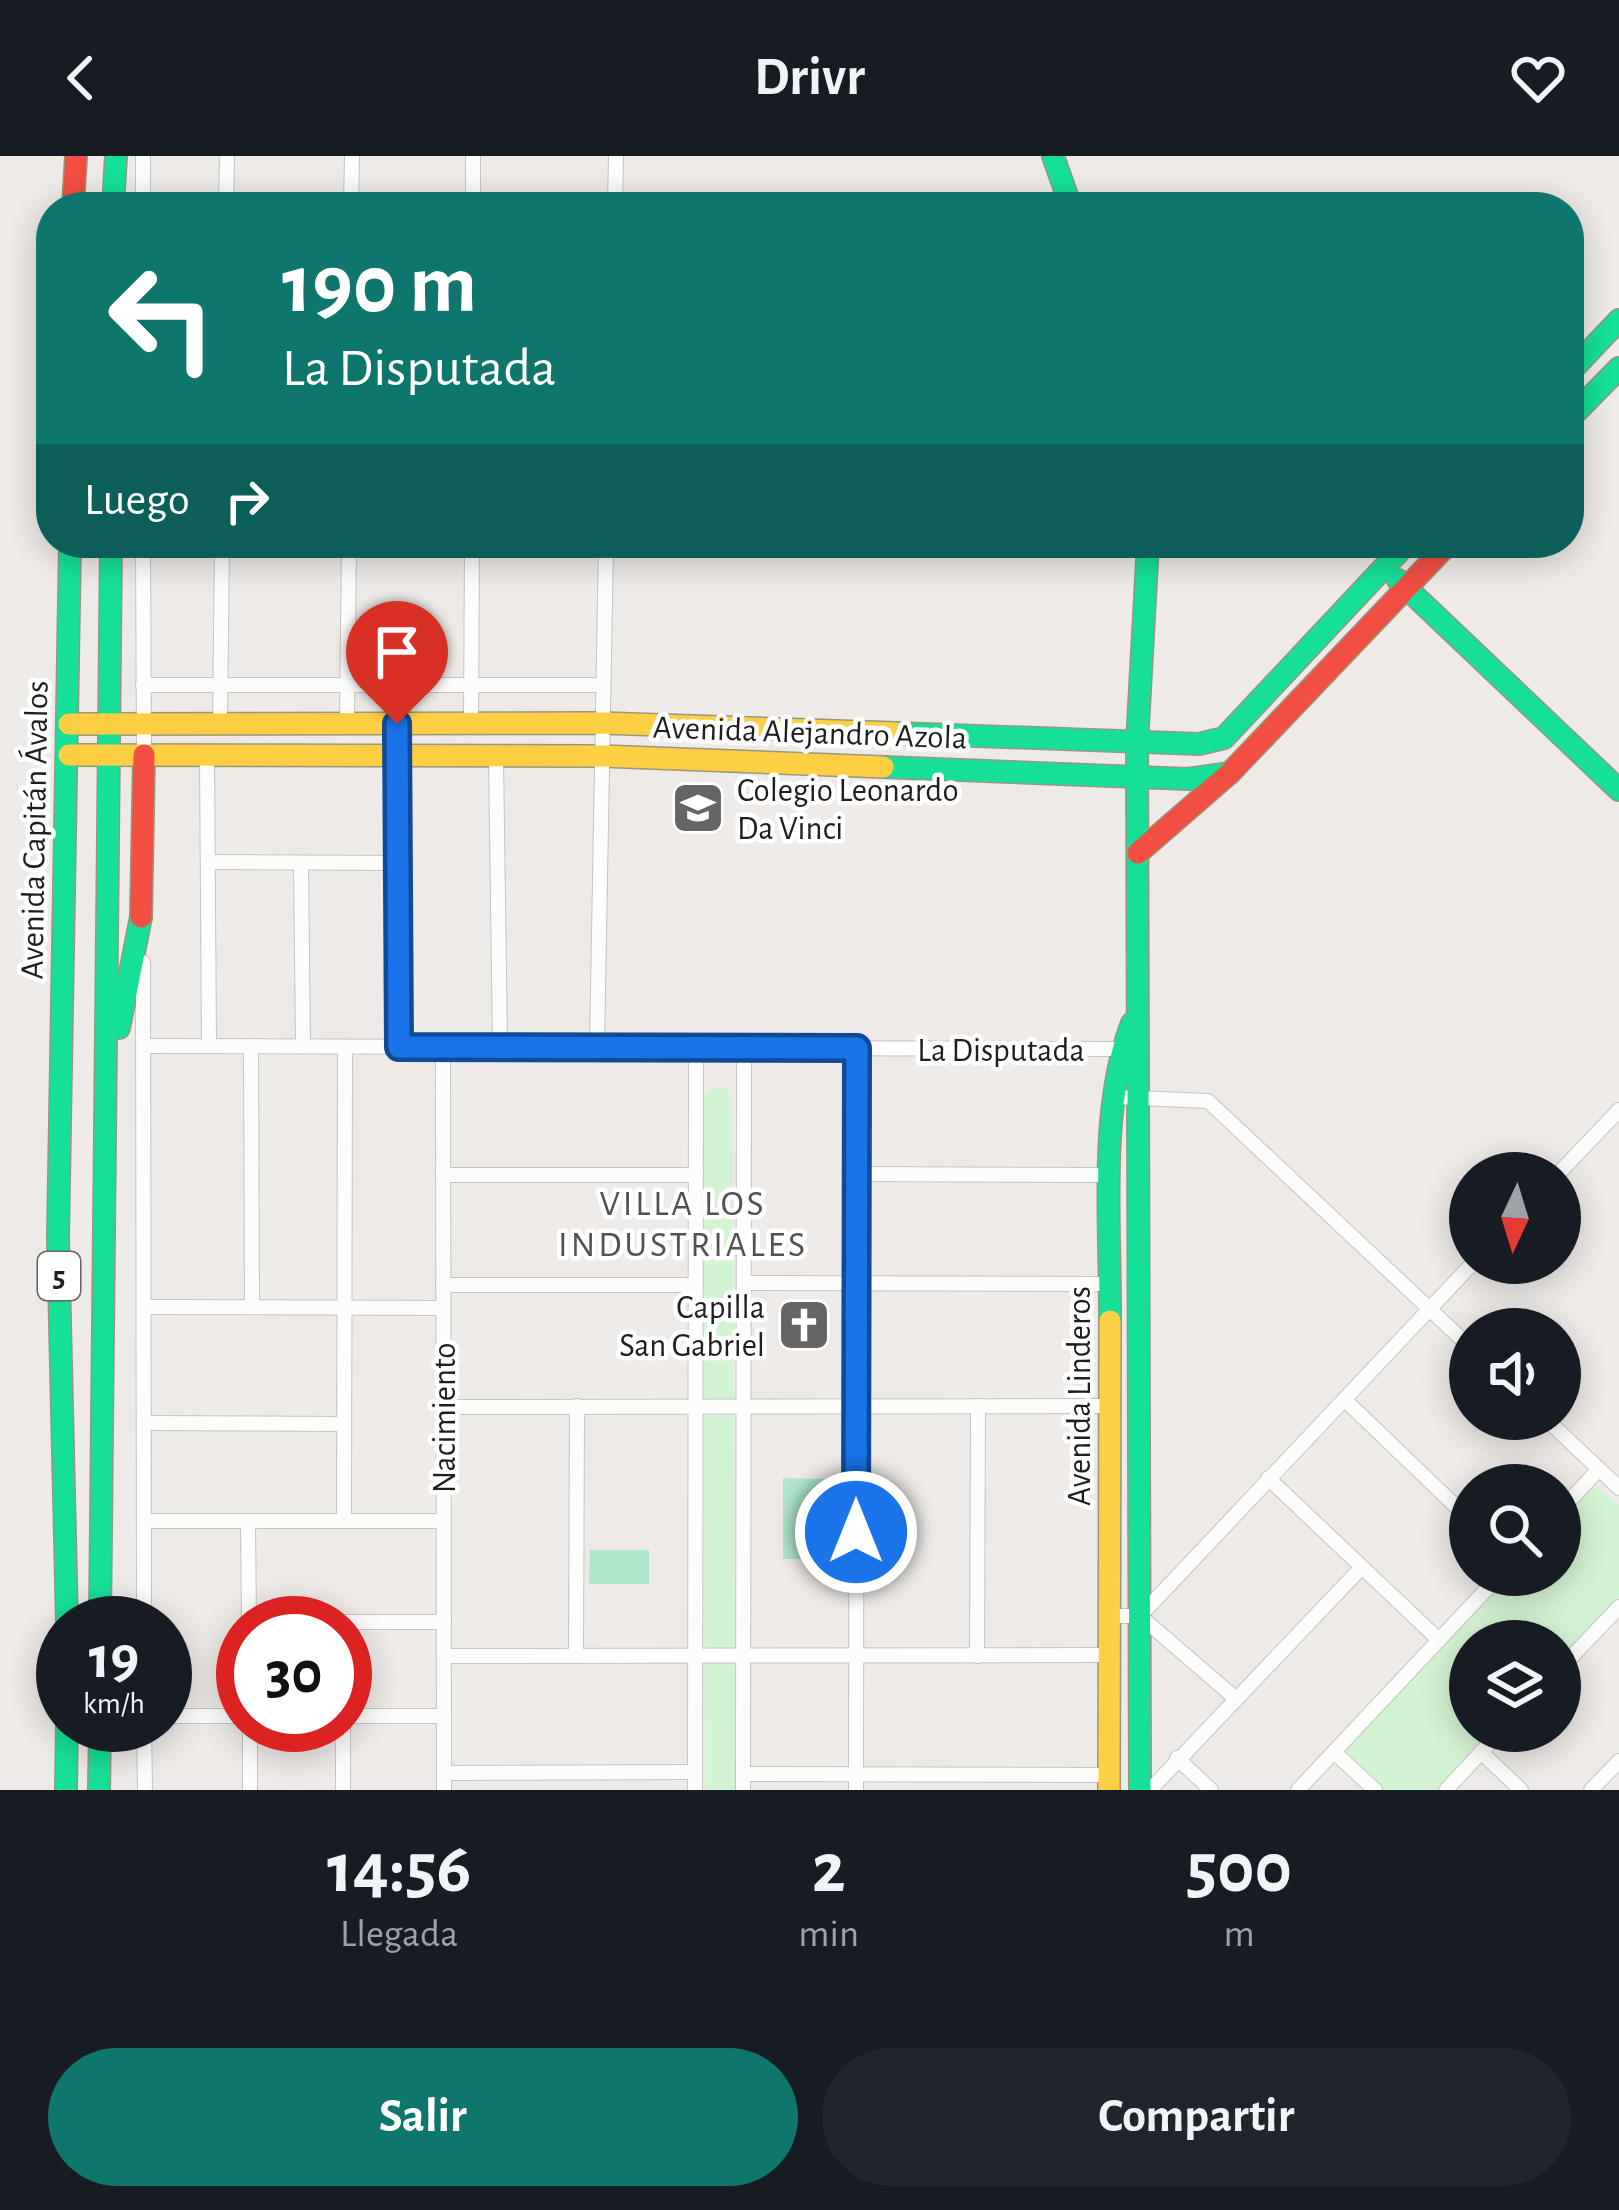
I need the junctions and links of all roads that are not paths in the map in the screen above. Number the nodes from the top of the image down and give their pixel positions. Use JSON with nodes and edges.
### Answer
{"nodes":[{"id":1,"x":76,"y":156,"type":"edge"},
{"id":2,"x":116,"y":156,"type":"edge"},
{"id":3,"x":143,"y":156,"type":"edge"},
{"id":4,"x":227,"y":156,"type":"edge"},
{"id":5,"x":352,"y":156,"type":"edge"},
{"id":6,"x":473,"y":156,"type":"edge"},
{"id":7,"x":616,"y":156,"type":"edge"},
{"id":8,"x":1054,"y":156,"type":"edge"},
{"id":9,"x":74,"y":192,"type":"edge"},
{"id":10,"x":114,"y":192,"type":"edge"},
{"id":11,"x":143,"y":192,"type":"edge"},
{"id":12,"x":226,"y":192,"type":"edge"},
{"id":13,"x":351,"y":192,"type":"edge"},
{"id":14,"x":473,"y":192,"type":"edge"},
{"id":15,"x":615,"y":192,"type":"edge"},
{"id":16,"x":1066,"y":192,"type":"edge"},
{"id":17,"x":1619,"y":320,"type":"edge"},
{"id":18,"x":1584,"y":357,"type":"edge"},
{"id":19,"x":1619,"y":368,"type":"edge"},
{"id":20,"x":1584,"y":404,"type":"edge"},
{"id":21,"x":70,"y":558,"type":"edge"},
{"id":22,"x":111,"y":558,"type":"edge"},
{"id":23,"x":143,"y":558,"type":"edge"},
{"id":24,"x":222,"y":558,"type":"edge"},
{"id":25,"x":349,"y":558,"type":"edge"},
{"id":26,"x":472,"y":558,"type":"edge"},
{"id":27,"x":606,"y":558,"type":"edge"},
{"id":28,"x":1147,"y":558,"type":"edge"},
{"id":29,"x":1393,"y":558,"type":"edge"},
{"id":30,"x":1434,"y":558,"type":"edge"},
{"id":31,"x":1384,"y":567,"type":"junction"},
{"id":32,"x":1406,"y":587,"type":"junction"},
{"id":33,"x":221,"y":685,"type":"junction"},
{"id":34,"x":348,"y":685,"type":"junction"},
{"id":35,"x":471,"y":685,"type":"junction"},
{"id":36,"x":603,"y":685,"type":"junction"},
{"id":37,"x":143,"y":686,"type":"junction"},
{"id":38,"x":602,"y":723,"type":"junction"},
{"id":39,"x":69,"y":724,"type":"junction"},
{"id":40,"x":111,"y":724,"type":"junction"},
{"id":41,"x":143,"y":724,"type":"junction"},
{"id":42,"x":220,"y":724,"type":"junction"},
{"id":43,"x":347,"y":724,"type":"junction"},
{"id":44,"x":397,"y":724,"type":"junction"},
{"id":45,"x":471,"y":724,"type":"junction"},
{"id":46,"x":1137,"y":744,"type":"junction"},
{"id":47,"x":69,"y":755,"type":"junction"},
{"id":48,"x":110,"y":755,"type":"junction"},
{"id":49,"x":143,"y":755,"type":"junction"},
{"id":50,"x":207,"y":755,"type":"junction"},
{"id":51,"x":398,"y":756,"type":"junction"},
{"id":52,"x":496,"y":756,"type":"junction"},
{"id":53,"x":602,"y":756,"type":"junction"},
{"id":54,"x":1230,"y":773,"type":"junction"},
{"id":55,"x":1137,"y":777,"type":"junction"},
{"id":56,"x":1619,"y":790,"type":"edge"},
{"id":57,"x":1138,"y":854,"type":"junction"},
{"id":58,"x":208,"y":862,"type":"junction"},
{"id":59,"x":301,"y":862,"type":"junction"},
{"id":60,"x":398,"y":863,"type":"junction"},
{"id":61,"x":141,"y":917,"type":"junction"},
{"id":62,"x":144,"y":1046,"type":"junction"},
{"id":63,"x":209,"y":1046,"type":"junction"},
{"id":64,"x":251,"y":1046,"type":"junction"},
{"id":65,"x":303,"y":1046,"type":"junction"},
{"id":66,"x":345,"y":1046,"type":"junction"},
{"id":67,"x":399,"y":1047,"type":"junction"},
{"id":68,"x":443,"y":1047,"type":"junction"},
{"id":69,"x":500,"y":1047,"type":"junction"},
{"id":70,"x":597,"y":1047,"type":"junction"},
{"id":71,"x":695,"y":1048,"type":"junction"},
{"id":72,"x":744,"y":1048,"type":"junction"},
{"id":73,"x":857,"y":1048,"type":"junction"},
{"id":74,"x":1130,"y":1049,"type":"junction"},
{"id":75,"x":105,"y":1097,"type":"junction"},
{"id":76,"x":1115,"y":1097,"type":"junction"},
{"id":77,"x":1138,"y":1098,"type":"junction"},
{"id":78,"x":1619,"y":1110,"type":"edge"},
{"id":79,"x":1579,"y":1152,"type":"edge"},
{"id":80,"x":443,"y":1174,"type":"junction"},
{"id":81,"x":696,"y":1174,"type":"junction"},
{"id":82,"x":856,"y":1174,"type":"junction"},
{"id":83,"x":1112,"y":1175,"type":"junction"},
{"id":84,"x":744,"y":1283,"type":"junction"},
{"id":85,"x":856,"y":1283,"type":"junction"},
{"id":86,"x":1111,"y":1284,"type":"junction"},
{"id":87,"x":1453,"y":1284,"type":"edge"},
{"id":88,"x":443,"y":1286,"type":"junction"},
{"id":89,"x":695,"y":1286,"type":"junction"},
{"id":90,"x":143,"y":1307,"type":"junction"},
{"id":91,"x":252,"y":1307,"type":"junction"},
{"id":92,"x":344,"y":1308,"type":"junction"},
{"id":93,"x":443,"y":1308,"type":"junction"},
{"id":94,"x":1430,"y":1309,"type":"junction"},
{"id":95,"x":1449,"y":1327,"type":"edge"},
{"id":96,"x":1344,"y":1399,"type":"junction"},
{"id":97,"x":577,"y":1406,"type":"junction"},
{"id":98,"x":695,"y":1406,"type":"junction"},
{"id":99,"x":744,"y":1406,"type":"junction"},
{"id":100,"x":856,"y":1406,"type":"junction"},
{"id":101,"x":978,"y":1406,"type":"junction"},
{"id":102,"x":1111,"y":1406,"type":"junction"},
{"id":103,"x":443,"y":1407,"type":"junction"},
{"id":104,"x":144,"y":1423,"type":"junction"},
{"id":105,"x":344,"y":1424,"type":"junction"},
{"id":106,"x":1568,"y":1440,"type":"edge"},
{"id":107,"x":1599,"y":1469,"type":"junction"},
{"id":108,"x":1268,"y":1478,"type":"junction"},
{"id":109,"x":1581,"y":1488,"type":"edge"},
{"id":110,"x":1619,"y":1488,"type":"edge"},
{"id":111,"x":1449,"y":1500,"type":"edge"},
{"id":112,"x":143,"y":1521,"type":"junction"},
{"id":113,"x":248,"y":1521,"type":"junction"},
{"id":114,"x":344,"y":1521,"type":"junction"},
{"id":115,"x":443,"y":1521,"type":"junction"},
{"id":116,"x":1362,"y":1567,"type":"junction"},
{"id":117,"x":66,"y":1596,"type":"edge"},
{"id":118,"x":100,"y":1596,"type":"edge"},
{"id":119,"x":143,"y":1596,"type":"edge"},
{"id":120,"x":249,"y":1596,"type":"edge"},
{"id":121,"x":1480,"y":1596,"type":"edge"},
{"id":122,"x":1619,"y":1606,"type":"edge"},
{"id":123,"x":1110,"y":1616,"type":"junction"},
{"id":124,"x":1140,"y":1616,"type":"junction"},
{"id":125,"x":372,"y":1622,"type":"edge"},
{"id":126,"x":443,"y":1622,"type":"junction"},
{"id":127,"x":1439,"y":1640,"type":"junction"},
{"id":128,"x":1581,"y":1647,"type":"edge"},
{"id":129,"x":1109,"y":1655,"type":"junction"},
{"id":130,"x":576,"y":1656,"type":"junction"},
{"id":131,"x":695,"y":1656,"type":"junction"},
{"id":132,"x":743,"y":1656,"type":"junction"},
{"id":133,"x":977,"y":1656,"type":"junction"},
{"id":134,"x":443,"y":1657,"type":"junction"},
{"id":135,"x":856,"y":1657,"type":"junction"},
{"id":136,"x":1235,"y":1698,"type":"junction"},
{"id":137,"x":372,"y":1716,"type":"edge"},
{"id":138,"x":444,"y":1716,"type":"junction"},
{"id":139,"x":1334,"y":1751,"type":"junction"},
{"id":140,"x":67,"y":1752,"type":"edge"},
{"id":141,"x":100,"y":1752,"type":"edge"},
{"id":142,"x":144,"y":1752,"type":"edge"},
{"id":143,"x":250,"y":1752,"type":"edge"},
{"id":144,"x":343,"y":1752,"type":"edge"},
{"id":145,"x":1481,"y":1752,"type":"joint"},
{"id":146,"x":1177,"y":1759,"type":"junction"},
{"id":147,"x":1619,"y":1761,"type":"edge"},
{"id":148,"x":695,"y":1772,"type":"junction"},
{"id":149,"x":444,"y":1773,"type":"junction"},
{"id":150,"x":743,"y":1782,"type":"edge"},
{"id":151,"x":856,"y":1782,"type":"edge"},
{"id":152,"x":1109,"y":1782,"type":"edge"},
{"id":153,"x":67,"y":1790,"type":"edge"},
{"id":154,"x":99,"y":1790,"type":"edge"},
{"id":155,"x":145,"y":1790,"type":"edge"},
{"id":156,"x":250,"y":1790,"type":"edge"},
{"id":157,"x":343,"y":1790,"type":"edge"},
{"id":158,"x":444,"y":1790,"type":"edge"},
{"id":159,"x":695,"y":1790,"type":"edge"},
{"id":160,"x":1140,"y":1790,"type":"edge"},
{"id":161,"x":1150,"y":1790,"type":"edge"},
{"id":162,"x":1211,"y":1790,"type":"edge"},
{"id":163,"x":1298,"y":1790,"type":"edge"},
{"id":164,"x":1375,"y":1790,"type":"edge"},
{"id":165,"x":1446,"y":1790,"type":"edge"},
{"id":166,"x":1522,"y":1790,"type":"edge"},
{"id":167,"x":1592,"y":1790,"type":"edge"}],
"edges":[{"from":1,"to":9,"type":"main road"},
{"from":2,"to":10,"type":"main road"},
{"from":3,"to":11,"type":"street"},
{"from":4,"to":12,"type":"street"},
{"from":5,"to":13,"type":"street"},
{"from":6,"to":14,"type":"street"},
{"from":7,"to":15,"type":"street"},
{"from":8,"to":16,"type":"main road"},
{"from":17,"to":18,"type":"main road"},
{"from":19,"to":20,"type":"main road"},
{"from":21,"to":39,"type":"main road","name":"Avenida Capitán Ávalos","number":"5"},
{"from":22,"to":40,"type":"main road","number":"5"},
{"from":23,"to":37,"type":"street"},
{"from":24,"to":33,"type":"street"},
{"from":25,"to":34,"type":"street"},
{"from":26,"to":35,"type":"street"},
{"from":27,"to":36,"type":"street"},
{"from":28,"to":46,"type":"main road","name":"Avenida Linderos"},
{"from":29,"to":31,"type":"main road","name":"Avenida Alejandro Azola"},
{"from":30,"to":32,"type":"main road"},
{"from":31,"to":32,"type":"main road"},
{"from":31,"to":46,"type":"main road","name":"Avenida Alejandro Azola"},
{"from":32,"to":54,"type":"main road"},
{"from":32,"to":56,"type":"main road"},
{"from":33,"to":34,"type":"street"},
{"from":33,"to":37,"type":"street"},
{"from":33,"to":42,"type":"street"},
{"from":34,"to":35,"type":"street"},
{"from":34,"to":43,"type":"street"},
{"from":35,"to":36,"type":"street"},
{"from":35,"to":45,"type":"street"},
{"from":36,"to":38,"type":"street"},
{"from":37,"to":41,"type":"street"},
{"from":38,"to":45,"type":"main road","name":"Avenida Alejandro Azola"},
{"from":38,"to":46,"type":"main road","name":"Avenida Alejandro Azola"},
{"from":38,"to":53,"type":"street"},
{"from":39,"to":40,"type":"main road","name":"Avenida Alejandro Azola"},
{"from":39,"to":47,"type":"main road","name":"Avenida Capitán Ávalos","number":"5"},
{"from":40,"to":41,"type":"main road","name":"Avenida Alejandro Azola"},
{"from":40,"to":48,"type":"main road","number":"5"},
{"from":41,"to":42,"type":"main road","name":"Avenida Alejandro Azola"},
{"from":41,"to":49,"type":"street"},
{"from":42,"to":43,"type":"main road","name":"Avenida Alejandro Azola"},
{"from":43,"to":44,"type":"main road","name":"Avenida Alejandro Azola"},
{"from":44,"to":45,"type":"main road","name":"Avenida Alejandro Azola"},
{"from":44,"to":51,"type":"street"},
{"from":46,"to":55,"type":"main road","name":"Avenida Linderos"},
{"from":47,"to":48,"type":"main road","name":"Avenida Alejandro Azola"},
{"from":47,"to":117,"type":"main road","name":"Avenida Capitán Ávalos","number":"5"},
{"from":48,"to":49,"type":"main road","name":"Avenida Alejandro Azola"},
{"from":48,"to":75,"type":"main road","number":"5"},
{"from":49,"to":50,"type":"main road","name":"Avenida Alejandro Azola"},
{"from":49,"to":61,"type":"main road"},
{"from":50,"to":51,"type":"main road","name":"Avenida Alejandro Azola"},
{"from":50,"to":58,"type":"street"},
{"from":51,"to":52,"type":"main road","name":"Avenida Alejandro Azola"},
{"from":51,"to":60,"type":"street"},
{"from":52,"to":53,"type":"main road","name":"Avenida Alejandro Azola"},
{"from":52,"to":69,"type":"street"},
{"from":53,"to":55,"type":"main road","name":"Avenida Alejandro Azola"},
{"from":53,"to":70,"type":"street"},
{"from":54,"to":55,"type":"main road","name":"Avenida Alejandro Azola"},
{"from":54,"to":57,"type":"main road"},
{"from":55,"to":57,"type":"main road","name":"Avenida Linderos"},
{"from":57,"to":74,"type":"main road","name":"Avenida Linderos"},
{"from":58,"to":59,"type":"street"},
{"from":58,"to":63,"type":"street"},
{"from":59,"to":60,"type":"street"},
{"from":59,"to":65,"type":"street"},
{"from":60,"to":67,"type":"street"},
{"from":61,"to":62,"type":"street"},
{"from":61,"to":75,"type":"main road"},
{"from":62,"to":63,"type":"street","name":"La Disputada"},
{"from":62,"to":90,"type":"street"},
{"from":63,"to":64,"type":"street","name":"La Disputada"},
{"from":64,"to":65,"type":"street","name":"La Disputada"},
{"from":64,"to":91,"type":"street"},
{"from":65,"to":66,"type":"street","name":"La Disputada"},
{"from":66,"to":67,"type":"street","name":"La Disputada"},
{"from":66,"to":92,"type":"street"},
{"from":67,"to":68,"type":"street","name":"La Disputada"},
{"from":68,"to":69,"type":"street","name":"La Disputada"},
{"from":68,"to":80,"type":"street","name":"Nacimiento"},
{"from":69,"to":70,"type":"street","name":"La Disputada"},
{"from":70,"to":71,"type":"street","name":"La Disputada"},
{"from":71,"to":72,"type":"street","name":"La Disputada"},
{"from":71,"to":81,"type":"street"},
{"from":72,"to":73,"type":"street","name":"La Disputada"},
{"from":72,"to":84,"type":"street"},
{"from":73,"to":74,"type":"street","name":"La Disputada"},
{"from":73,"to":82,"type":"street"},
{"from":74,"to":76,"type":"main road","name":"Avenida Linderos"},
{"from":74,"to":77,"type":"main road","name":"Avenida Linderos"},
{"from":75,"to":118,"type":"main road","number":"5"},
{"from":76,"to":77,"type":"street"},
{"from":76,"to":83,"type":"main road","name":"Avenida Linderos"},
{"from":77,"to":94,"type":"street"},
{"from":77,"to":124,"type":"main road","name":"Avenida Linderos"},
{"from":78,"to":79,"type":"street"},
{"from":80,"to":81,"type":"street"},
{"from":80,"to":88,"type":"street","name":"Nacimiento"},
{"from":81,"to":89,"type":"street"},
{"from":82,"to":83,"type":"street"},
{"from":82,"to":85,"type":"street"},
{"from":83,"to":86,"type":"main road","name":"Avenida Linderos"},
{"from":84,"to":85,"type":"street"},
{"from":84,"to":99,"type":"street"},
{"from":85,"to":86,"type":"street"},
{"from":85,"to":100,"type":"street"},
{"from":86,"to":102,"type":"main road","name":"Avenida Linderos"},
{"from":87,"to":94,"type":"street"},
{"from":88,"to":89,"type":"street"},
{"from":88,"to":93,"type":"street","name":"Nacimiento"},
{"from":89,"to":98,"type":"street"},
{"from":90,"to":91,"type":"street"},
{"from":90,"to":104,"type":"street"},
{"from":91,"to":92,"type":"street"},
{"from":92,"to":93,"type":"street"},
{"from":92,"to":105,"type":"street"},
{"from":93,"to":103,"type":"street","name":"Nacimiento"},
{"from":94,"to":95,"type":"street"},
{"from":94,"to":96,"type":"street"},
{"from":96,"to":108,"type":"street"},
{"from":96,"to":111,"type":"street"},
{"from":97,"to":98,"type":"street"},
{"from":97,"to":103,"type":"street"},
{"from":97,"to":130,"type":"street"},
{"from":98,"to":99,"type":"street"},
{"from":98,"to":131,"type":"street"},
{"from":99,"to":100,"type":"street"},
{"from":99,"to":132,"type":"street"},
{"from":100,"to":101,"type":"street"},
{"from":100,"to":135,"type":"street"},
{"from":101,"to":102,"type":"street"},
{"from":101,"to":133,"type":"street"},
{"from":102,"to":123,"type":"main road","name":"Avenida Linderos"},
{"from":103,"to":115,"type":"street","name":"Nacimiento"},
{"from":104,"to":105,"type":"street"},
{"from":104,"to":112,"type":"street"},
{"from":105,"to":114,"type":"street"},
{"from":106,"to":107,"type":"street"},
{"from":107,"to":109,"type":"street"},
{"from":107,"to":110,"type":"street"},
{"from":108,"to":116,"type":"street"},
{"from":108,"to":124,"type":"street"},
{"from":112,"to":113,"type":"street"},
{"from":112,"to":119,"type":"street"},
{"from":113,"to":114,"type":"street"},
{"from":113,"to":120,"type":"street"},
{"from":114,"to":115,"type":"street"},
{"from":115,"to":126,"type":"street","name":"Nacimiento"},
{"from":116,"to":127,"type":"street"},
{"from":116,"to":136,"type":"street"},
{"from":121,"to":127,"type":"street"},
{"from":122,"to":128,"type":"street"},
{"from":123,"to":124,"type":"street"},
{"from":123,"to":129,"type":"main road","name":"Avenida Linderos"},
{"from":124,"to":136,"type":"street"},
{"from":124,"to":160,"type":"main road","name":"Avenida Linderos"},
{"from":125,"to":126,"type":"street"},
{"from":126,"to":134,"type":"street","name":"Nacimiento"},
{"from":127,"to":139,"type":"street"},
{"from":129,"to":133,"type":"street"},
{"from":129,"to":152,"type":"main road","name":"Avenida Linderos"},
{"from":130,"to":131,"type":"street"},
{"from":130,"to":134,"type":"street"},
{"from":131,"to":132,"type":"street"},
{"from":131,"to":148,"type":"street"},
{"from":132,"to":135,"type":"street"},
{"from":132,"to":150,"type":"street"},
{"from":133,"to":135,"type":"street"},
{"from":134,"to":138,"type":"street","name":"Nacimiento"},
{"from":135,"to":151,"type":"street"},
{"from":136,"to":146,"type":"street"},
{"from":137,"to":138,"type":"street"},
{"from":138,"to":149,"type":"street","name":"Nacimiento"},
{"from":139,"to":163,"type":"street"},
{"from":139,"to":164,"type":"street"},
{"from":140,"to":153,"type":"main road"},
{"from":141,"to":154,"type":"main road"},
{"from":142,"to":155,"type":"street"},
{"from":143,"to":156,"type":"street"},
{"from":144,"to":157,"type":"street"},
{"from":145,"to":165,"type":"street"},
{"from":145,"to":166,"type":"street"},
{"from":146,"to":161,"type":"street"},
{"from":146,"to":162,"type":"street"},
{"from":147,"to":167,"type":"street"},
{"from":148,"to":149,"type":"street"},
{"from":148,"to":159,"type":"street"},
{"from":149,"to":158,"type":"street","name":"Nacimiento"},
{"from":150,"to":151,"type":"street"},
{"from":151,"to":152,"type":"street"}]}
